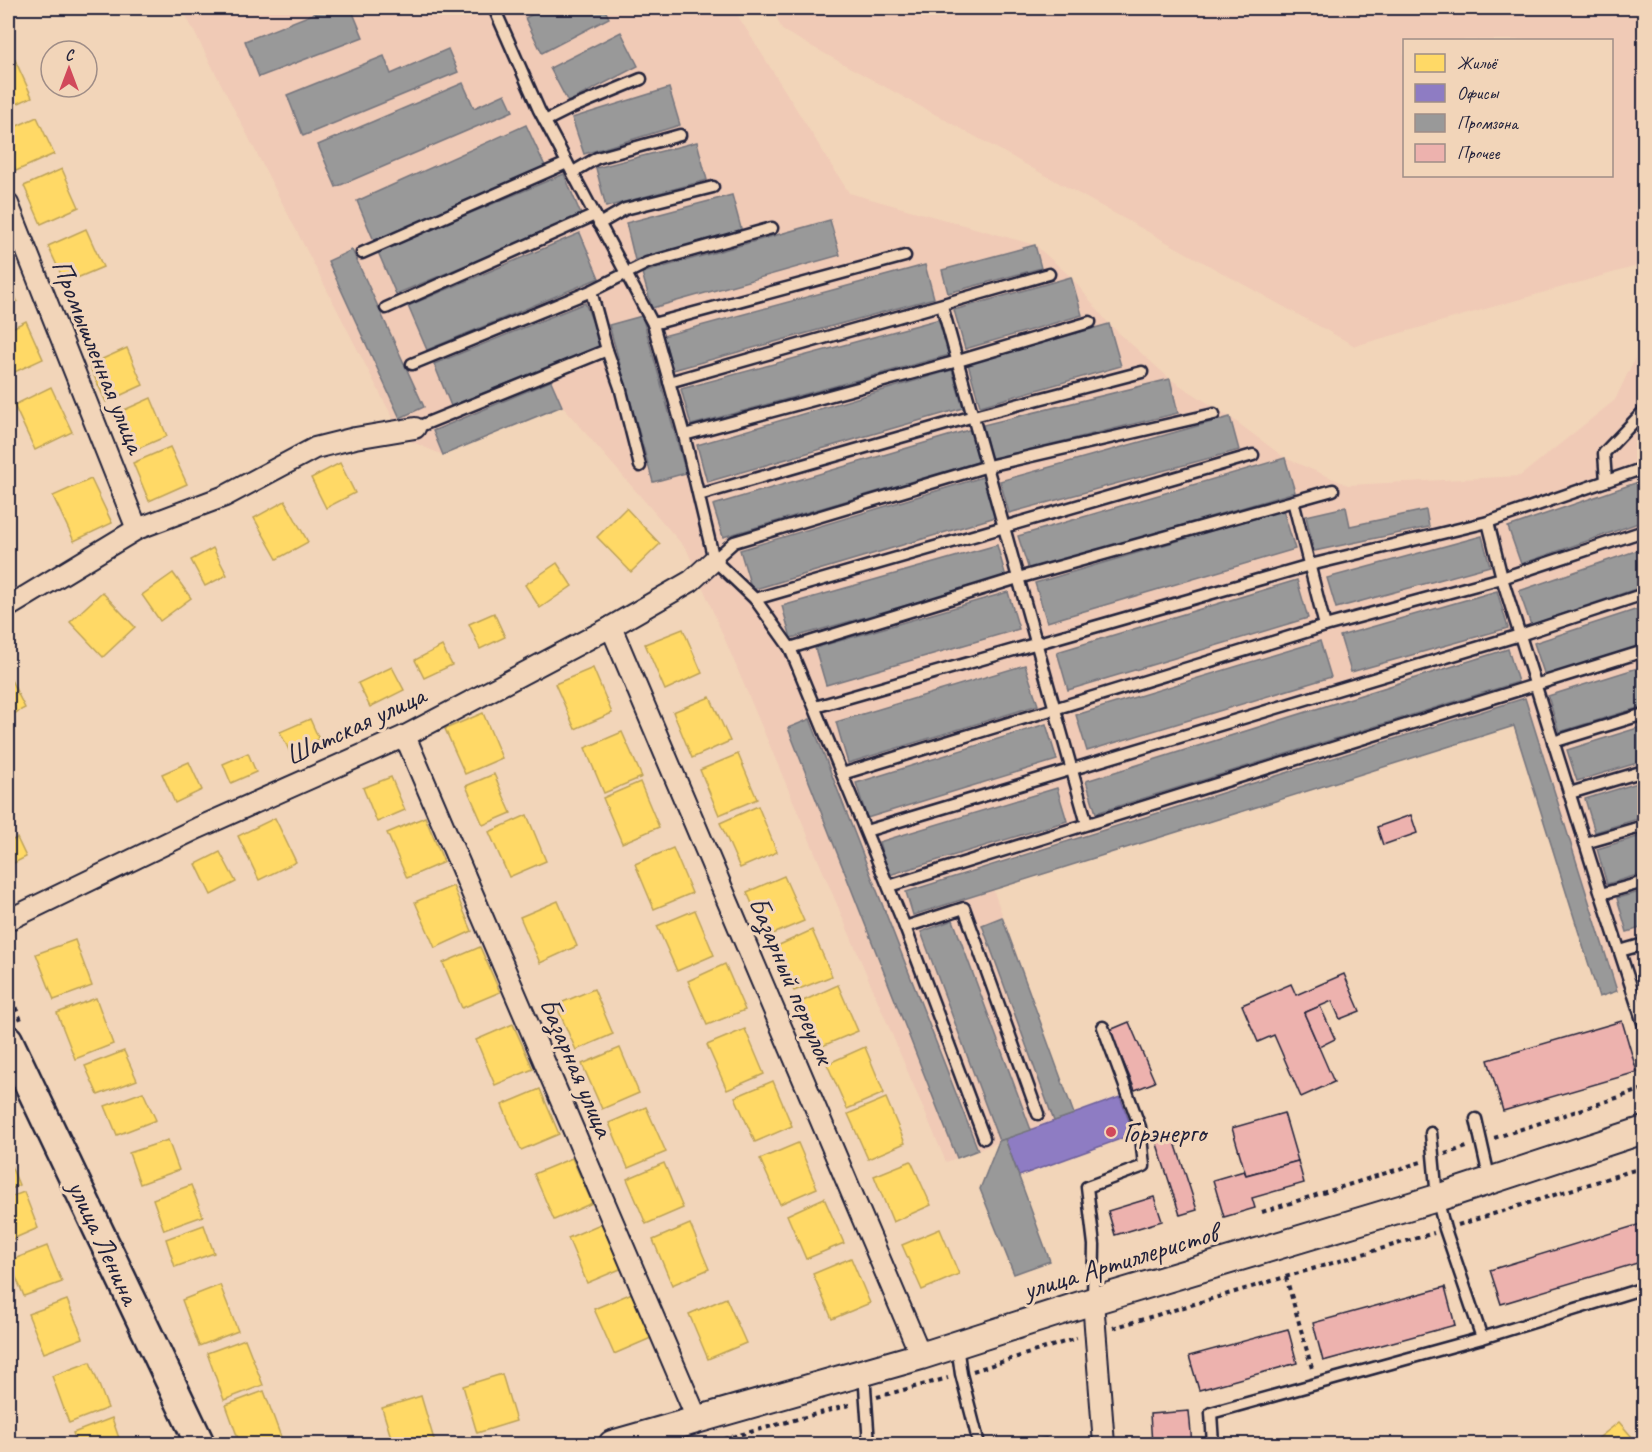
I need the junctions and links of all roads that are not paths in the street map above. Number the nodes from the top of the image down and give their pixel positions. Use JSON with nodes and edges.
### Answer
{"nodes":[{"id":1,"x":494,"y":8,"type":"edge"},
{"id":2,"x":641,"y":79,"type":"dead end"},
{"id":3,"x":545,"y":121,"type":"junction"},
{"id":4,"x":680,"y":135,"type":"dead end"},
{"id":5,"x":570,"y":167,"type":"junction"},
{"id":6,"x":713,"y":187,"type":"dead end"},
{"id":7,"x":8,"y":204,"type":"edge"},
{"id":8,"x":597,"y":220,"type":"junction"},
{"id":9,"x":772,"y":228,"type":"dead end"},
{"id":10,"x":362,"y":253,"type":"dead end"},
{"id":11,"x":905,"y":256,"type":"dead end"},
{"id":12,"x":626,"y":273,"type":"junction"},
{"id":13,"x":1049,"y":274,"type":"dead end"},
{"id":14,"x":591,"y":291,"type":"junction"},
{"id":15,"x":942,"y":306,"type":"junction"},
{"id":16,"x":386,"y":308,"type":"dead end"},
{"id":17,"x":1090,"y":322,"type":"dead end"},
{"id":18,"x":652,"y":324,"type":"junction"},
{"id":19,"x":607,"y":350,"type":"junction"},
{"id":20,"x":958,"y":361,"type":"junction"},
{"id":21,"x":412,"y":364,"type":"dead end"},
{"id":22,"x":1142,"y":372,"type":"dead end"},
{"id":23,"x":669,"y":382,"type":"junction"},
{"id":24,"x":1644,"y":411,"type":"edge"},
{"id":25,"x":1214,"y":414,"type":"dead end"},
{"id":26,"x":974,"y":416,"type":"junction"},
{"id":27,"x":415,"y":428,"type":"joint"},
{"id":28,"x":684,"y":435,"type":"junction"},
{"id":29,"x":1253,"y":455,"type":"dead end"},
{"id":30,"x":640,"y":466,"type":"dead end"},
{"id":31,"x":988,"y":466,"type":"junction"},
{"id":32,"x":1644,"y":468,"type":"edge"},
{"id":33,"x":1606,"y":481,"type":"junction"},
{"id":34,"x":1333,"y":490,"type":"dead end"},
{"id":35,"x":699,"y":495,"type":"junction"},
{"id":36,"x":1293,"y":501,"type":"junction"},
{"id":37,"x":1488,"y":522,"type":"junction"},
{"id":38,"x":1004,"y":527,"type":"junction"},
{"id":39,"x":137,"y":529,"type":"junction"},
{"id":40,"x":1644,"y":531,"type":"edge"},
{"id":41,"x":714,"y":561,"type":"junction"},
{"id":42,"x":1310,"y":565,"type":"junction"},
{"id":43,"x":1018,"y":578,"type":"junction"},
{"id":44,"x":1502,"y":578,"type":"junction"},
{"id":45,"x":1644,"y":594,"type":"edge"},
{"id":46,"x":755,"y":599,"type":"junction"},
{"id":47,"x":8,"y":607,"type":"edge"},
{"id":48,"x":1326,"y":626,"type":"junction"},
{"id":49,"x":612,"y":627,"type":"junction"},
{"id":50,"x":1520,"y":636,"type":"junction"},
{"id":51,"x":1037,"y":644,"type":"junction"},
{"id":52,"x":789,"y":648,"type":"junction"},
{"id":53,"x":1644,"y":651,"type":"edge"},
{"id":54,"x":1536,"y":685,"type":"junction"},
{"id":55,"x":815,"y":707,"type":"junction"},
{"id":56,"x":1054,"y":710,"type":"junction"},
{"id":57,"x":1644,"y":714,"type":"edge"},
{"id":58,"x":405,"y":736,"type":"junction"},
{"id":59,"x":1553,"y":742,"type":"junction"},
{"id":60,"x":1071,"y":769,"type":"junction"},
{"id":61,"x":1644,"y":771,"type":"edge"},
{"id":62,"x":842,"y":774,"type":"junction"},
{"id":63,"x":1570,"y":794,"type":"junction"},
{"id":64,"x":1087,"y":824,"type":"junction"},
{"id":65,"x":1644,"y":826,"type":"edge"},
{"id":66,"x":866,"y":831,"type":"junction"},
{"id":67,"x":1585,"y":843,"type":"junction"},
{"id":68,"x":1644,"y":882,"type":"edge"},
{"id":69,"x":889,"y":886,"type":"junction"},
{"id":70,"x":1601,"y":894,"type":"junction"},
{"id":71,"x":8,"y":920,"type":"edge"},
{"id":72,"x":905,"y":927,"type":"junction"},
{"id":73,"x":1644,"y":944,"type":"edge"},
{"id":74,"x":1620,"y":951,"type":"junction"},
{"id":75,"x":1644,"y":1026,"type":"edge"},
{"id":76,"x":1104,"y":1027,"type":"dead end"},
{"id":77,"x":8,"y":1040,"type":"edge"},
{"id":78,"x":1038,"y":1114,"type":"dead end"},
{"id":79,"x":1476,"y":1119,"type":"dead end"},
{"id":80,"x":1644,"y":1130,"type":"edge"},
{"id":81,"x":1431,"y":1133,"type":"dead end"},
{"id":82,"x":984,"y":1138,"type":"dead end"},
{"id":83,"x":1490,"y":1181,"type":"junction"},
{"id":84,"x":1437,"y":1198,"type":"junction"},
{"id":85,"x":1644,"y":1288,"type":"edge"},
{"id":86,"x":1093,"y":1301,"type":"junction"},
{"id":87,"x":1482,"y":1338,"type":"junction"},
{"id":88,"x":957,"y":1344,"type":"junction"},
{"id":89,"x":921,"y":1356,"type":"junction"},
{"id":90,"x":864,"y":1372,"type":"junction"},
{"id":91,"x":702,"y":1433,"type":"edge"},
{"id":92,"x":200,"y":1444,"type":"edge"},
{"id":93,"x":612,"y":1444,"type":"edge"},
{"id":94,"x":869,"y":1444,"type":"edge"},
{"id":95,"x":979,"y":1444,"type":"edge"},
{"id":96,"x":1104,"y":1444,"type":"edge"},
{"id":97,"x":1213,"y":1444,"type":"edge"}],
"edges":[{"from":1,"to":3,"type":"lane"},
{"from":2,"to":3,"type":"lane"},
{"from":3,"to":5,"type":"lane"},
{"from":4,"to":5,"type":"lane"},
{"from":5,"to":8,"type":"lane"},
{"from":5,"to":10,"type":"lane"},
{"from":6,"to":8,"type":"lane"},
{"from":7,"to":39,"type":"street","name":"Промышленная улица"},
{"from":8,"to":12,"type":"lane"},
{"from":8,"to":16,"type":"lane"},
{"from":9,"to":12,"type":"lane"},
{"from":11,"to":18,"type":"lane"},
{"from":12,"to":14,"type":"lane"},
{"from":12,"to":18,"type":"lane"},
{"from":13,"to":15,"type":"lane"},
{"from":14,"to":19,"type":"lane"},
{"from":14,"to":21,"type":"lane"},
{"from":15,"to":20,"type":"lane"},
{"from":15,"to":23,"type":"lane"},
{"from":17,"to":20,"type":"lane"},
{"from":18,"to":23,"type":"lane"},
{"from":19,"to":27,"type":"lane"},
{"from":19,"to":30,"type":"lane"},
{"from":20,"to":26,"type":"lane"},
{"from":20,"to":28,"type":"lane"},
{"from":22,"to":26,"type":"lane"},
{"from":23,"to":28,"type":"lane"},
{"from":24,"to":33,"type":"lane"},
{"from":25,"to":31,"type":"lane"},
{"from":26,"to":31,"type":"lane"},
{"from":26,"to":35,"type":"lane"},
{"from":27,"to":39,"type":"street"},
{"from":28,"to":35,"type":"lane"},
{"from":29,"to":38,"type":"lane"},
{"from":31,"to":38,"type":"lane"},
{"from":31,"to":41,"type":"lane"},
{"from":32,"to":33,"type":"lane"},
{"from":33,"to":37,"type":"lane"},
{"from":34,"to":36,"type":"lane"},
{"from":35,"to":41,"type":"lane"},
{"from":36,"to":42,"type":"lane"},
{"from":36,"to":43,"type":"lane"},
{"from":37,"to":42,"type":"lane"},
{"from":37,"to":44,"type":"lane"},
{"from":38,"to":43,"type":"lane"},
{"from":38,"to":46,"type":"lane"},
{"from":39,"to":47,"type":"street"},
{"from":40,"to":44,"type":"lane"},
{"from":41,"to":46,"type":"lane"},
{"from":41,"to":49,"type":"street","name":"Шатская улица"},
{"from":42,"to":48,"type":"lane"},
{"from":42,"to":51,"type":"lane"},
{"from":43,"to":51,"type":"lane"},
{"from":43,"to":52,"type":"lane"},
{"from":44,"to":48,"type":"lane"},
{"from":44,"to":50,"type":"lane"},
{"from":45,"to":50,"type":"lane"},
{"from":46,"to":52,"type":"lane"},
{"from":48,"to":56,"type":"lane"},
{"from":49,"to":58,"type":"street","name":"Шатская улица"},
{"from":49,"to":89,"type":"street","name":"Базарный переулок"},
{"from":50,"to":54,"type":"lane"},
{"from":50,"to":60,"type":"lane"},
{"from":51,"to":55,"type":"lane"},
{"from":51,"to":56,"type":"lane"},
{"from":52,"to":55,"type":"lane"},
{"from":53,"to":54,"type":"lane"},
{"from":54,"to":59,"type":"lane"},
{"from":54,"to":64,"type":"lane"},
{"from":55,"to":62,"type":"lane"},
{"from":56,"to":60,"type":"lane"},
{"from":56,"to":62,"type":"lane"},
{"from":57,"to":59,"type":"lane"},
{"from":58,"to":71,"type":"street","name":"Шатская улица"},
{"from":58,"to":91,"type":"street","name":"Базарная улица"},
{"from":59,"to":63,"type":"lane"},
{"from":60,"to":64,"type":"lane"},
{"from":60,"to":66,"type":"lane"},
{"from":61,"to":63,"type":"lane"},
{"from":62,"to":66,"type":"lane"},
{"from":63,"to":67,"type":"lane"},
{"from":64,"to":69,"type":"lane"},
{"from":65,"to":67,"type":"lane"},
{"from":66,"to":69,"type":"lane"},
{"from":67,"to":70,"type":"lane"},
{"from":68,"to":70,"type":"lane"},
{"from":69,"to":72,"type":"lane"},
{"from":70,"to":74,"type":"lane"},
{"from":72,"to":78,"type":"lane"},
{"from":72,"to":82,"type":"lane"},
{"from":73,"to":74,"type":"lane"},
{"from":74,"to":75,"type":"lane"},
{"from":76,"to":86,"type":"lane"},
{"from":77,"to":92,"type":"main road","name":"улица Ленина"},
{"from":79,"to":83,"type":"lane"},
{"from":80,"to":83,"type":"street","name":"улица Артиллеристов"},
{"from":81,"to":84,"type":"lane"},
{"from":83,"to":84,"type":"street","name":"улица Артиллеристов"},
{"from":84,"to":86,"type":"street","name":"улица Артиллеристов"},
{"from":84,"to":87,"type":"lane"},
{"from":85,"to":87,"type":"lane"},
{"from":86,"to":88,"type":"street","name":"улица Артиллеристов"},
{"from":86,"to":96,"type":"street"},
{"from":87,"to":97,"type":"lane"},
{"from":88,"to":89,"type":"street","name":"улица Артиллеристов"},
{"from":88,"to":95,"type":"lane"},
{"from":89,"to":90,"type":"street","name":"улица Артиллеристов"},
{"from":90,"to":91,"type":"street","name":"улица Артиллеристов"},
{"from":90,"to":94,"type":"lane"},
{"from":91,"to":93,"type":"street","name":"улица Артиллеристов"}]}
